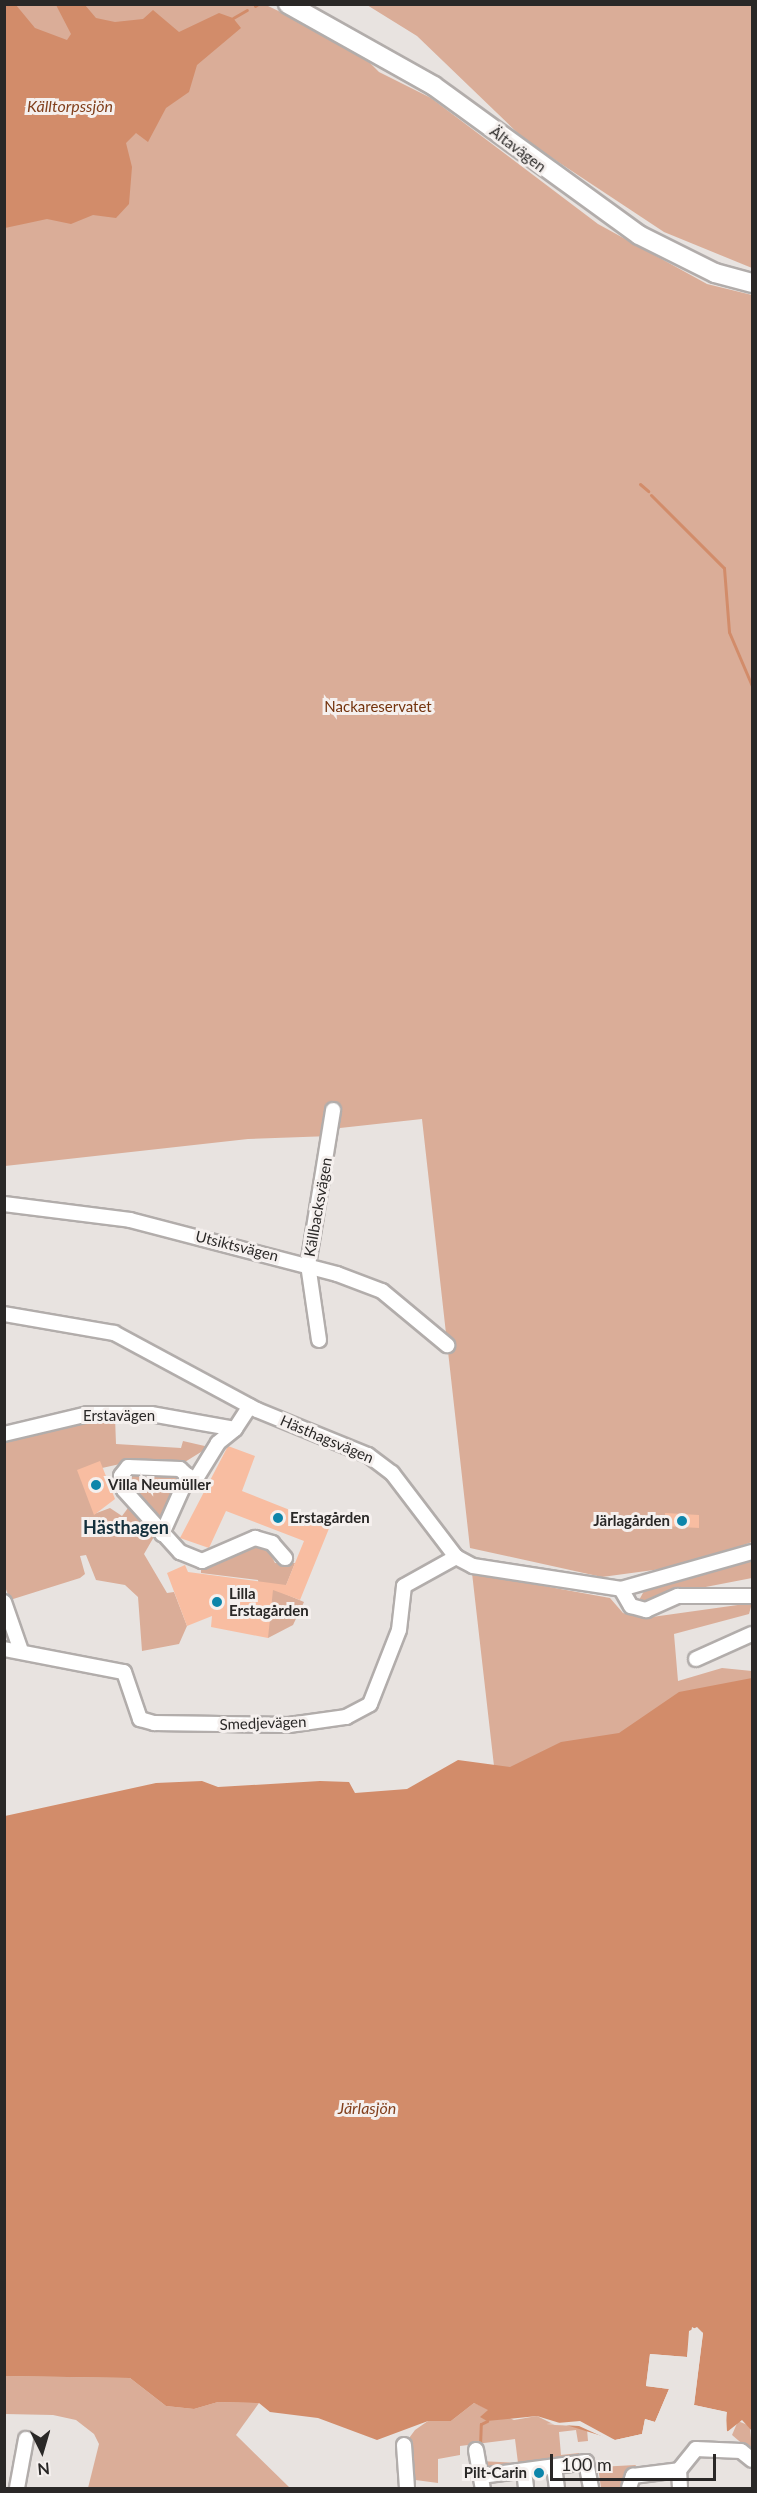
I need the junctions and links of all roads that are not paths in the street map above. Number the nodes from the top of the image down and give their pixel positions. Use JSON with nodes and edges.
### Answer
{"nodes":[{"id":1,"x":288,"y":4,"type":"edge"},
{"id":2,"x":753,"y":283,"type":"edge"},
{"id":3,"x":333,"y":1110,"type":"dead end"},
{"id":4,"x":4,"y":1204,"type":"edge"},
{"id":5,"x":308,"y":1265,"type":"junction"},
{"id":6,"x":4,"y":1314,"type":"edge"},
{"id":7,"x":319,"y":1340,"type":"dead end"},
{"id":8,"x":447,"y":1345,"type":"dead end"},
{"id":9,"x":250,"y":1406,"type":"junction"},
{"id":10,"x":235,"y":1429,"type":"junction"},
{"id":11,"x":4,"y":1434,"type":"edge"},
{"id":12,"x":191,"y":1479,"type":"junction"},
{"id":13,"x":162,"y":1534,"type":"junction"},
{"id":14,"x":753,"y":1552,"type":"edge"},
{"id":15,"x":456,"y":1557,"type":"junction"},
{"id":16,"x":285,"y":1558,"type":"dead end"},
{"id":17,"x":621,"y":1589,"type":"junction"},
{"id":18,"x":753,"y":1596,"type":"edge"},
{"id":19,"x":4,"y":1602,"type":"edge"},
{"id":20,"x":753,"y":1634,"type":"edge"},
{"id":21,"x":20,"y":1648,"type":"junction"},
{"id":22,"x":4,"y":1649,"type":"edge"},
{"id":23,"x":696,"y":1659,"type":"dead end"},
{"id":24,"x":26,"y":2439,"type":"dead end"},
{"id":25,"x":404,"y":2445,"type":"dead end"},
{"id":26,"x":476,"y":2450,"type":"dead end"},
{"id":27,"x":753,"y":2460,"type":"edge"},
{"id":28,"x":554,"y":2467,"type":"junction"},
{"id":29,"x":524,"y":2470,"type":"junction"},
{"id":30,"x":679,"y":2470,"type":"junction"},
{"id":31,"x":482,"y":2482,"type":"edge"},
{"id":32,"x":17,"y":2488,"type":"edge"},
{"id":33,"x":407,"y":2488,"type":"edge"},
{"id":34,"x":526,"y":2488,"type":"edge"},
{"id":35,"x":557,"y":2488,"type":"edge"},
{"id":36,"x":591,"y":2488,"type":"edge"},
{"id":37,"x":629,"y":2488,"type":"edge"},
{"id":38,"x":680,"y":2488,"type":"edge"}],
"edges":[{"from":1,"to":2,"type":"main road","name":"Ältavägen"},
{"from":3,"to":5,"type":"street","name":"Källbacksvägen"},
{"from":4,"to":5,"type":"street","name":"Utsiktsvägen"},
{"from":5,"to":7,"type":"street","name":"Källbacksvägen"},
{"from":5,"to":8,"type":"street","name":"Utsiktsvägen"},
{"from":6,"to":9,"type":"street","name":"Hästhagsvägen"},
{"from":9,"to":10,"type":"street"},
{"from":9,"to":15,"type":"street","name":"Hästhagsvägen"},
{"from":10,"to":11,"type":"street","name":"Erstavägen"},
{"from":10,"to":12,"type":"street"},
{"from":12,"to":13,"type":"street"},
{"from":12,"to":13,"type":"street"},
{"from":13,"to":16,"type":"street"},
{"from":14,"to":17,"type":"street"},
{"from":15,"to":17,"type":"street"},
{"from":15,"to":21,"type":"street","name":"Smedjevägen"},
{"from":17,"to":18,"type":"street"},
{"from":19,"to":21,"type":"street"},
{"from":20,"to":23,"type":"street"},
{"from":21,"to":22,"type":"street","name":"Smedjevägen"},
{"from":24,"to":32,"type":"street"},
{"from":25,"to":33,"type":"street"},
{"from":26,"to":31,"type":"street"},
{"from":27,"to":30,"type":"street"},
{"from":28,"to":29,"type":"street"},
{"from":28,"to":35,"type":"street"},
{"from":28,"to":36,"type":"street"},
{"from":29,"to":31,"type":"street"},
{"from":29,"to":34,"type":"street"},
{"from":30,"to":37,"type":"street"},
{"from":30,"to":38,"type":"street"}]}
